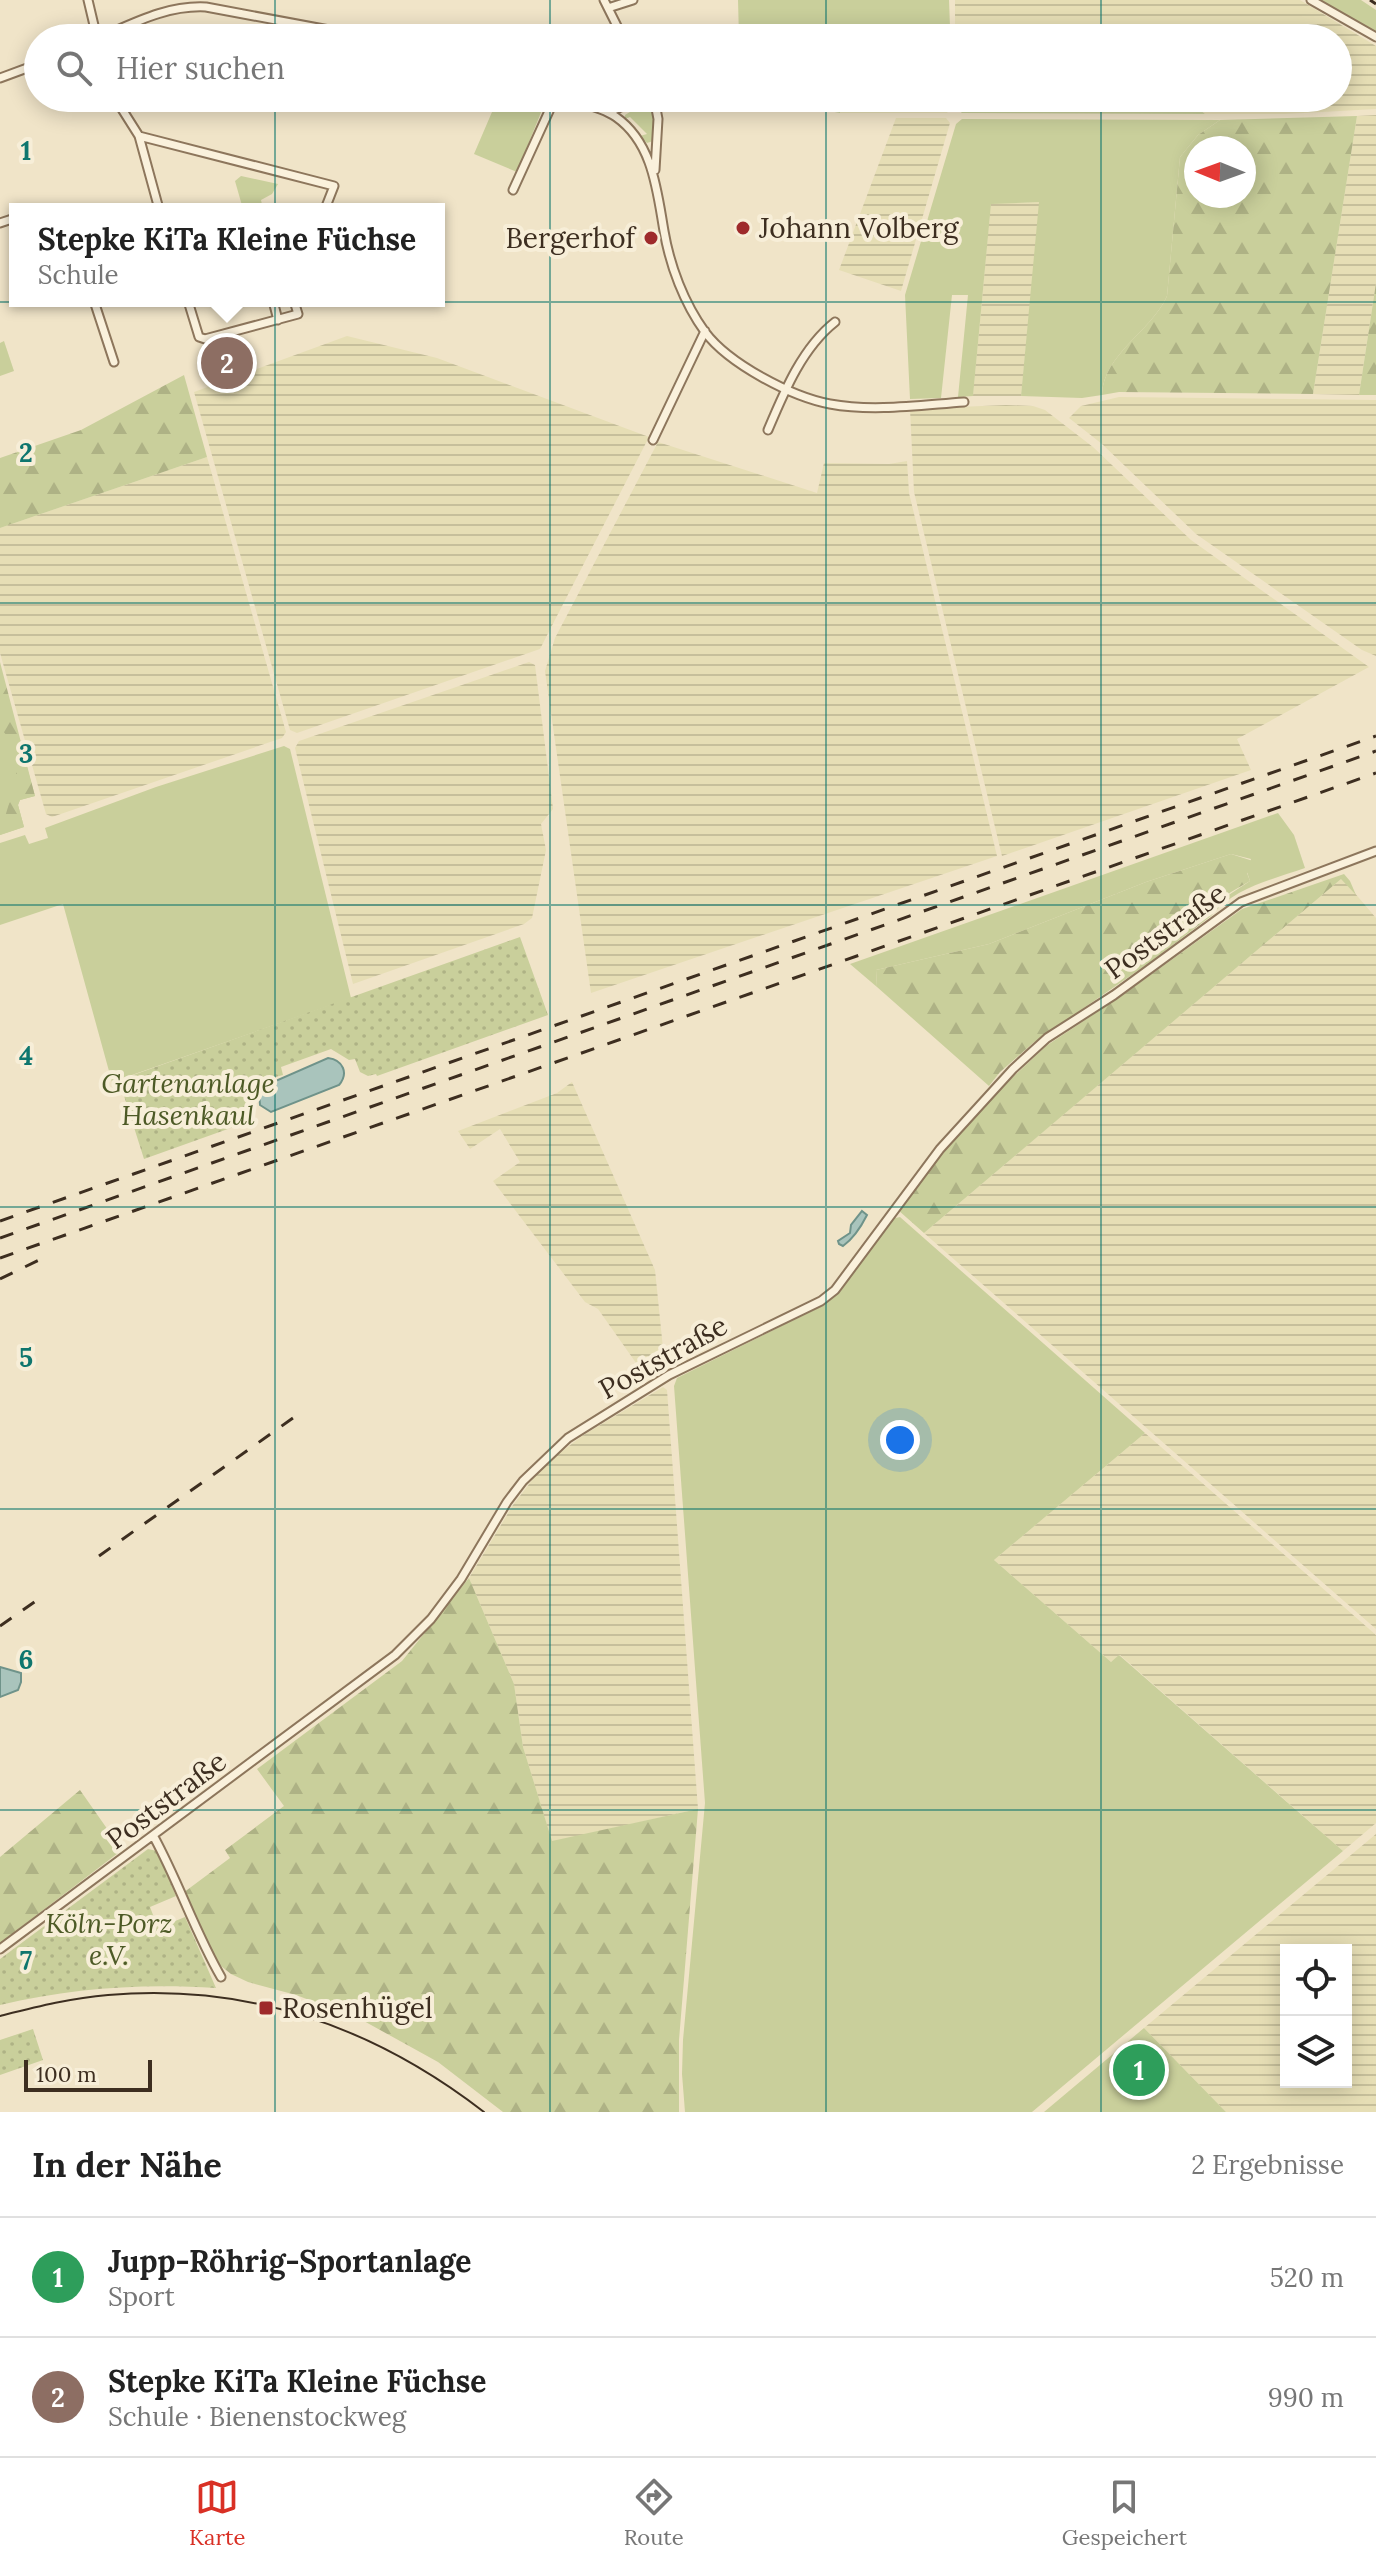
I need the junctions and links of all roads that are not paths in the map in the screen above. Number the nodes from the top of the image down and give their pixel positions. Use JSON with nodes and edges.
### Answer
{"nodes":[{"id":1,"x":88,"y":0,"type":"edge"},
{"id":2,"x":633,"y":0,"type":"edge"},
{"id":3,"x":1311,"y":0,"type":"edge"},
{"id":4,"x":606,"y":4,"type":"edge"},
{"id":5,"x":94,"y":24,"type":"edge"},
{"id":6,"x":131,"y":24,"type":"edge"},
{"id":7,"x":297,"y":24,"type":"edge"},
{"id":8,"x":616,"y":24,"type":"edge"},
{"id":9,"x":1376,"y":37,"type":"edge"},
{"id":10,"x":24,"y":69,"type":"edge"},
{"id":11,"x":0,"y":78,"type":"edge"},
{"id":12,"x":120,"y":112,"type":"edge"},
{"id":13,"x":549,"y":112,"type":"edge"},
{"id":14,"x":609,"y":112,"type":"edge"},
{"id":15,"x":657,"y":112,"type":"edge"},
{"id":16,"x":139,"y":136,"type":"junction"},
{"id":17,"x":654,"y":177,"type":"junction"},
{"id":18,"x":513,"y":190,"type":"dead end"},
{"id":19,"x":157,"y":203,"type":"edge"},
{"id":20,"x":327,"y":203,"type":"edge"},
{"id":21,"x":96,"y":307,"type":"edge"},
{"id":22,"x":190,"y":307,"type":"edge"},
{"id":23,"x":275,"y":307,"type":"edge"},
{"id":24,"x":296,"y":307,"type":"edge"},
{"id":25,"x":278,"y":320,"type":"junction"},
{"id":26,"x":835,"y":322,"type":"dead end"},
{"id":27,"x":705,"y":331,"type":"junction"},
{"id":28,"x":114,"y":362,"type":"dead end"},
{"id":29,"x":785,"y":388,"type":"junction"},
{"id":30,"x":964,"y":402,"type":"dead end"},
{"id":31,"x":768,"y":430,"type":"dead end"},
{"id":32,"x":653,"y":440,"type":"dead end"},
{"id":33,"x":1376,"y":851,"type":"edge"},
{"id":34,"x":154,"y":1837,"type":"junction"},
{"id":35,"x":0,"y":1949,"type":"edge"},
{"id":36,"x":221,"y":1977,"type":"dead end"}],
"edges":[{"from":1,"to":5,"type":"street"},
{"from":2,"to":4,"type":"street"},
{"from":3,"to":9,"type":"street"},
{"from":4,"to":8,"type":"street"},
{"from":6,"to":7,"type":"street"},
{"from":10,"to":11,"type":"street"},
{"from":12,"to":16,"type":"street"},
{"from":13,"to":18,"type":"street"},
{"from":14,"to":17,"type":"street"},
{"from":15,"to":17,"type":"street"},
{"from":16,"to":19,"type":"street"},
{"from":16,"to":20,"type":"street"},
{"from":17,"to":27,"type":"street"},
{"from":21,"to":28,"type":"street"},
{"from":22,"to":25,"type":"street"},
{"from":23,"to":25,"type":"street"},
{"from":24,"to":25,"type":"street"},
{"from":26,"to":29,"type":"street"},
{"from":27,"to":29,"type":"street"},
{"from":27,"to":32,"type":"street"},
{"from":29,"to":30,"type":"street"},
{"from":29,"to":31,"type":"street"},
{"from":33,"to":34,"type":"street","name":"Poststraße"},
{"from":34,"to":35,"type":"street","name":"Poststraße"},
{"from":34,"to":36,"type":"street"}]}
